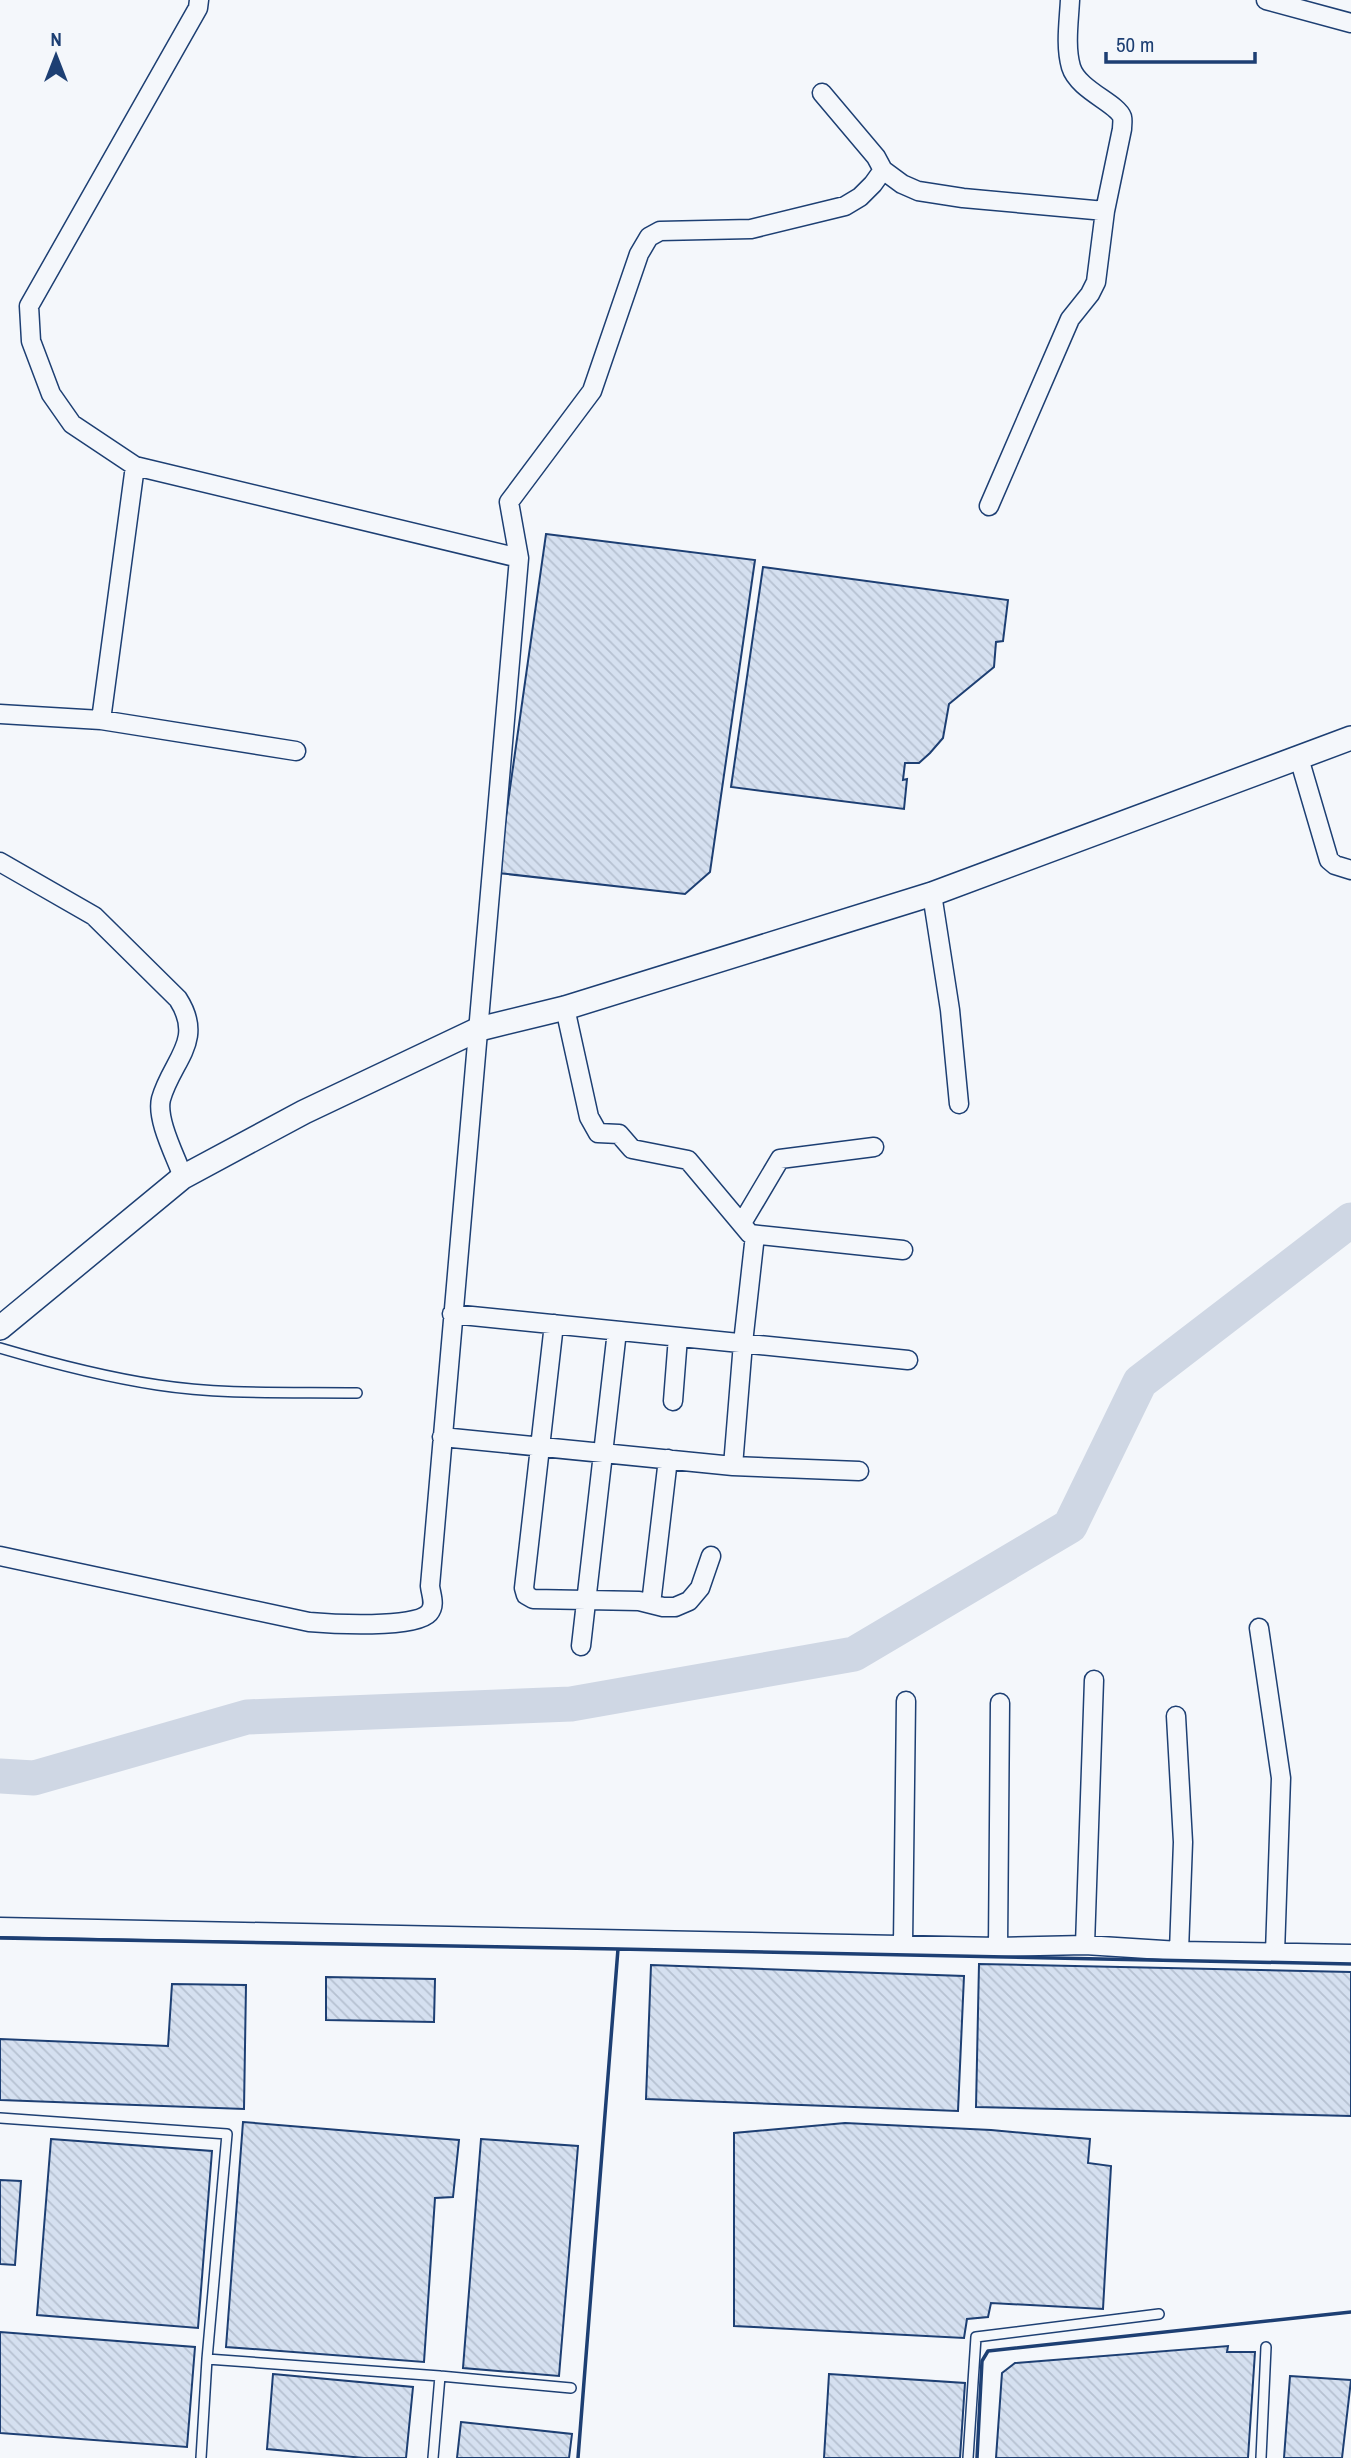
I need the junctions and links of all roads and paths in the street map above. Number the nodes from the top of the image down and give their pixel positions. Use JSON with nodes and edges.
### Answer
{"nodes":[{"id":1,"x":199,"y":0,"type":"edge"},
{"id":2,"x":1070,"y":0,"type":"edge"},
{"id":3,"x":1266,"y":0,"type":"edge"},
{"id":4,"x":1351,"y":23,"type":"edge"},
{"id":5,"x":822,"y":93,"type":"dead end"},
{"id":6,"x":883,"y":170,"type":"junction"},
{"id":7,"x":1105,"y":211,"type":"junction"},
{"id":8,"x":135,"y":466,"type":"junction"},
{"id":9,"x":989,"y":506,"type":"dead end"},
{"id":10,"x":519,"y":558,"type":"junction"},
{"id":11,"x":0,"y":714,"type":"edge"},
{"id":12,"x":101,"y":720,"type":"junction"},
{"id":13,"x":1351,"y":738,"type":"edge"},
{"id":14,"x":296,"y":751,"type":"dead end"},
{"id":15,"x":1299,"y":758,"type":"junction"},
{"id":16,"x":0,"y":862,"type":"edge"},
{"id":17,"x":1351,"y":870,"type":"edge"},
{"id":18,"x":932,"y":894,"type":"junction"},
{"id":19,"x":565,"y":1007,"type":"junction"},
{"id":20,"x":479,"y":1029,"type":"junction"},
{"id":21,"x":959,"y":1104,"type":"dead end"},
{"id":22,"x":874,"y":1147,"type":"dead end"},
{"id":23,"x":183,"y":1177,"type":"junction"},
{"id":24,"x":748,"y":1229,"type":"junction"},
{"id":25,"x":903,"y":1250,"type":"dead end"},
{"id":26,"x":452,"y":1314,"type":"junction"},
{"id":27,"x":554,"y":1324,"type":"junction"},
{"id":28,"x":0,"y":1328,"type":"edge"},
{"id":29,"x":617,"y":1331,"type":"junction"},
{"id":30,"x":678,"y":1337,"type":"junction"},
{"id":31,"x":743,"y":1343,"type":"junction"},
{"id":32,"x":0,"y":1348,"type":"edge"},
{"id":33,"x":908,"y":1360,"type":"dead end"},
{"id":34,"x":357,"y":1393,"type":"dead end"},
{"id":35,"x":673,"y":1401,"type":"dead end"},
{"id":36,"x":442,"y":1437,"type":"junction"},
{"id":37,"x":542,"y":1446,"type":"junction"},
{"id":38,"x":604,"y":1452,"type":"junction"},
{"id":39,"x":668,"y":1459,"type":"junction"},
{"id":40,"x":733,"y":1466,"type":"junction"},
{"id":41,"x":859,"y":1471,"type":"dead end"},
{"id":42,"x":0,"y":1556,"type":"edge"},
{"id":43,"x":711,"y":1556,"type":"dead end"},
{"id":44,"x":587,"y":1598,"type":"junction"},
{"id":45,"x":651,"y":1604,"type":"junction"},
{"id":46,"x":1259,"y":1628,"type":"dead end"},
{"id":47,"x":581,"y":1646,"type":"dead end"},
{"id":48,"x":1094,"y":1680,"type":"dead end"},
{"id":49,"x":906,"y":1701,"type":"dead end"},
{"id":50,"x":999,"y":1703,"type":"dead end"},
{"id":51,"x":1176,"y":1716,"type":"dead end"},
{"id":52,"x":0,"y":1927,"type":"edge"},
{"id":53,"x":903,"y":1945,"type":"junction"},
{"id":54,"x":1086,"y":1945,"type":"junction"},
{"id":55,"x":998,"y":1947,"type":"junction"},
{"id":56,"x":1179,"y":1951,"type":"junction"},
{"id":57,"x":1275,"y":1953,"type":"junction"},
{"id":58,"x":1351,"y":1954,"type":"edge"},
{"id":59,"x":0,"y":2118,"type":"edge"},
{"id":60,"x":1159,"y":2315,"type":"dead end"},
{"id":61,"x":1266,"y":2347,"type":"dead end"},
{"id":62,"x":207,"y":2359,"type":"junction"},
{"id":63,"x":440,"y":2376,"type":"junction"},
{"id":64,"x":570,"y":2388,"type":"dead end"},
{"id":65,"x":201,"y":2458,"type":"edge"},
{"id":66,"x":433,"y":2458,"type":"edge"},
{"id":67,"x":968,"y":2458,"type":"edge"},
{"id":68,"x":1261,"y":2458,"type":"edge"}],
"edges":[{"from":1,"to":8,"type":"street"},
{"from":2,"to":7,"type":"street"},
{"from":3,"to":4,"type":"street"},
{"from":5,"to":6,"type":"street"},
{"from":6,"to":7,"type":"street"},
{"from":6,"to":10,"type":"street"},
{"from":7,"to":9,"type":"street"},
{"from":8,"to":10,"type":"street"},
{"from":8,"to":12,"type":"street"},
{"from":10,"to":20,"type":"street"},
{"from":11,"to":12,"type":"street"},
{"from":12,"to":14,"type":"street"},
{"from":13,"to":15,"type":"street"},
{"from":15,"to":17,"type":"street"},
{"from":15,"to":18,"type":"street"},
{"from":16,"to":23,"type":"street"},
{"from":18,"to":19,"type":"street"},
{"from":18,"to":21,"type":"street"},
{"from":19,"to":20,"type":"street"},
{"from":19,"to":24,"type":"street"},
{"from":20,"to":23,"type":"street"},
{"from":20,"to":26,"type":"street"},
{"from":22,"to":24,"type":"street"},
{"from":23,"to":28,"type":"street"},
{"from":24,"to":25,"type":"street"},
{"from":24,"to":31,"type":"street"},
{"from":26,"to":27,"type":"street"},
{"from":26,"to":36,"type":"street"},
{"from":27,"to":29,"type":"street"},
{"from":27,"to":37,"type":"street"},
{"from":29,"to":30,"type":"street"},
{"from":29,"to":38,"type":"street"},
{"from":30,"to":31,"type":"street"},
{"from":30,"to":35,"type":"street"},
{"from":31,"to":33,"type":"street"},
{"from":31,"to":40,"type":"street"},
{"from":32,"to":34,"type":"lane"},
{"from":36,"to":37,"type":"street"},
{"from":36,"to":42,"type":"street"},
{"from":37,"to":38,"type":"street"},
{"from":37,"to":44,"type":"street"},
{"from":38,"to":39,"type":"street"},
{"from":38,"to":44,"type":"street"},
{"from":39,"to":40,"type":"street"},
{"from":39,"to":45,"type":"street"},
{"from":40,"to":41,"type":"street"},
{"from":43,"to":45,"type":"street"},
{"from":44,"to":45,"type":"street"},
{"from":44,"to":47,"type":"street"},
{"from":46,"to":57,"type":"street"},
{"from":48,"to":54,"type":"street"},
{"from":49,"to":53,"type":"street"},
{"from":50,"to":55,"type":"street"},
{"from":51,"to":56,"type":"street"},
{"from":52,"to":53,"type":"street"},
{"from":53,"to":55,"type":"street"},
{"from":54,"to":55,"type":"street"},
{"from":54,"to":56,"type":"street"},
{"from":56,"to":57,"type":"street"},
{"from":57,"to":58,"type":"street"},
{"from":59,"to":62,"type":"lane"},
{"from":60,"to":67,"type":"lane"},
{"from":61,"to":68,"type":"lane"},
{"from":62,"to":63,"type":"lane"},
{"from":62,"to":65,"type":"lane"},
{"from":63,"to":64,"type":"lane"},
{"from":63,"to":66,"type":"lane"}]}
